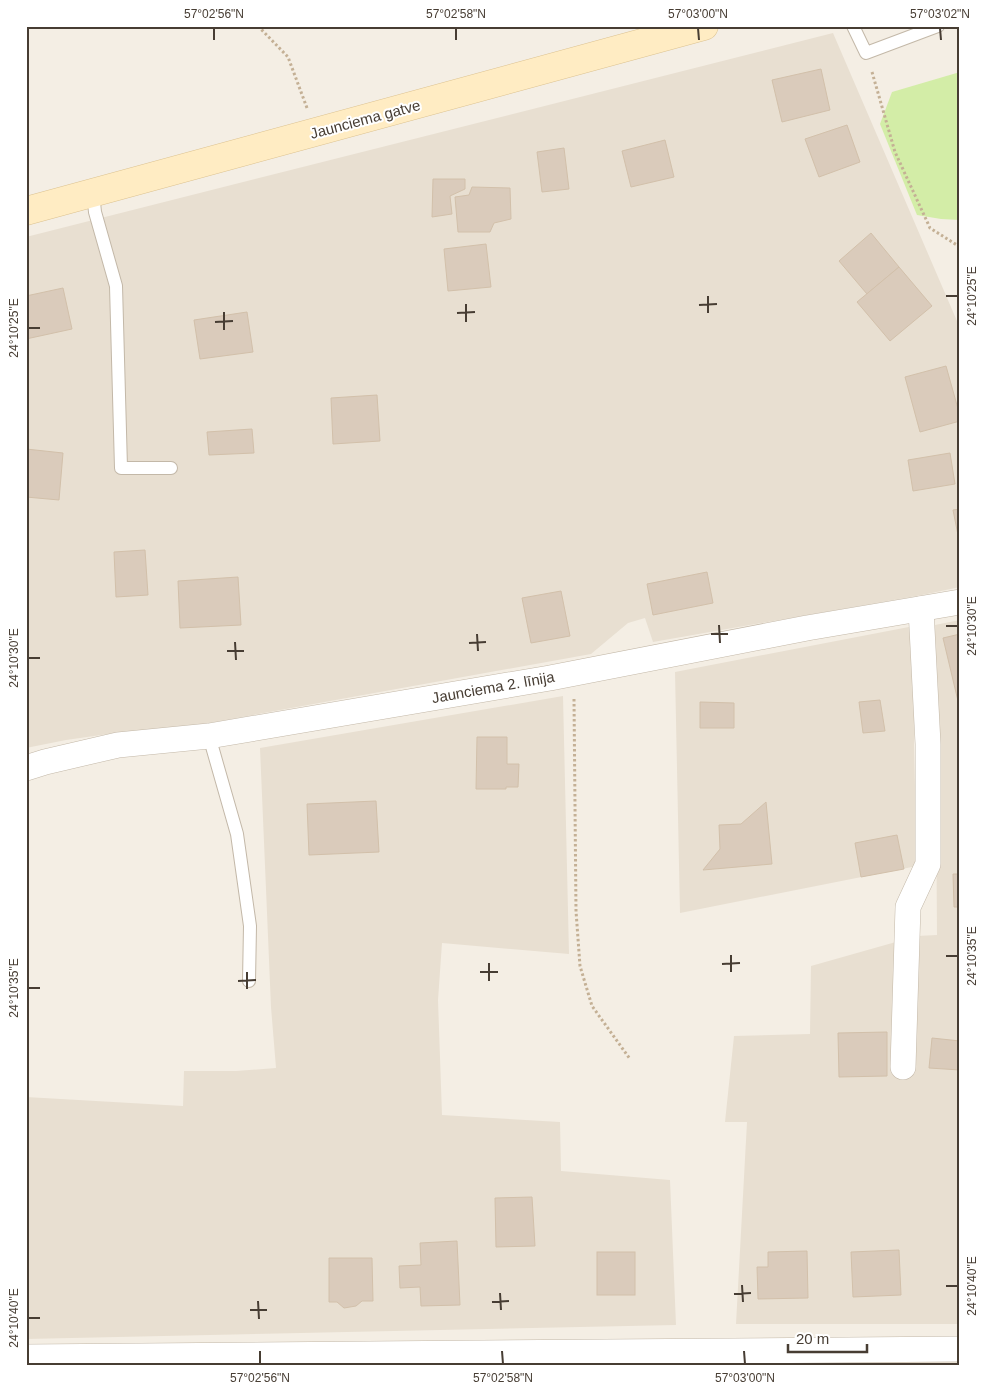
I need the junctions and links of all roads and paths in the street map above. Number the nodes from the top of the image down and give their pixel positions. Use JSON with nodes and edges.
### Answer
{"nodes":[{"id":1,"x":258,"y":26,"type":"edge"},
{"id":2,"x":704,"y":26,"type":"edge"},
{"id":3,"x":853,"y":26,"type":"edge"},
{"id":4,"x":938,"y":26,"type":"edge"},
{"id":5,"x":866,"y":53,"type":"junction"},
{"id":6,"x":314,"y":132,"type":"junction"},
{"id":7,"x":93,"y":193,"type":"junction"},
{"id":8,"x":26,"y":211,"type":"edge"},
{"id":9,"x":960,"y":246,"type":"edge"},
{"id":10,"x":171,"y":468,"type":"dead end"},
{"id":11,"x":960,"y":602,"type":"edge"},
{"id":12,"x":921,"y":609,"type":"junction"},
{"id":13,"x":574,"y":673,"type":"junction"},
{"id":14,"x":209,"y":736,"type":"junction"},
{"id":15,"x":26,"y":768,"type":"edge"},
{"id":16,"x":249,"y":981,"type":"dead end"},
{"id":17,"x":630,"y":1059,"type":"dead end"},
{"id":18,"x":903,"y":1067,"type":"dead end"},
{"id":19,"x":960,"y":1349,"type":"edge"},
{"id":20,"x":26,"y":1357,"type":"edge"},
{"id":21,"x":839,"y":1358,"type":"edge"},
{"id":22,"x":468,"y":1359,"type":"edge"},
{"id":23,"x":219,"y":1360,"type":"edge"}],
"edges":[{"from":1,"to":6,"type":"path"},
{"from":2,"to":6,"type":"main road","name":"Jaunciema gatve"},
{"from":3,"to":5,"type":"lane"},
{"from":4,"to":5,"type":"lane"},
{"from":5,"to":9,"type":"path"},
{"from":6,"to":7,"type":"main road","name":"Jaunciema gatve"},
{"from":7,"to":8,"type":"main road","name":"Jaunciema gatve"},
{"from":7,"to":10,"type":"lane"},
{"from":11,"to":12,"type":"street","name":"Jaunciema 2. līnija"},
{"from":12,"to":13,"type":"street","name":"Jaunciema 2. līnija"},
{"from":12,"to":18,"type":"street"},
{"from":13,"to":14,"type":"street","name":"Jaunciema 2. līnija"},
{"from":13,"to":17,"type":"path"},
{"from":14,"to":15,"type":"street","name":"Jaunciema 2. līnija"},
{"from":14,"to":16,"type":"lane"},
{"from":19,"to":21,"type":"street"},
{"from":20,"to":23,"type":"street"},
{"from":21,"to":22,"type":"street"},
{"from":22,"to":23,"type":"street"}]}
